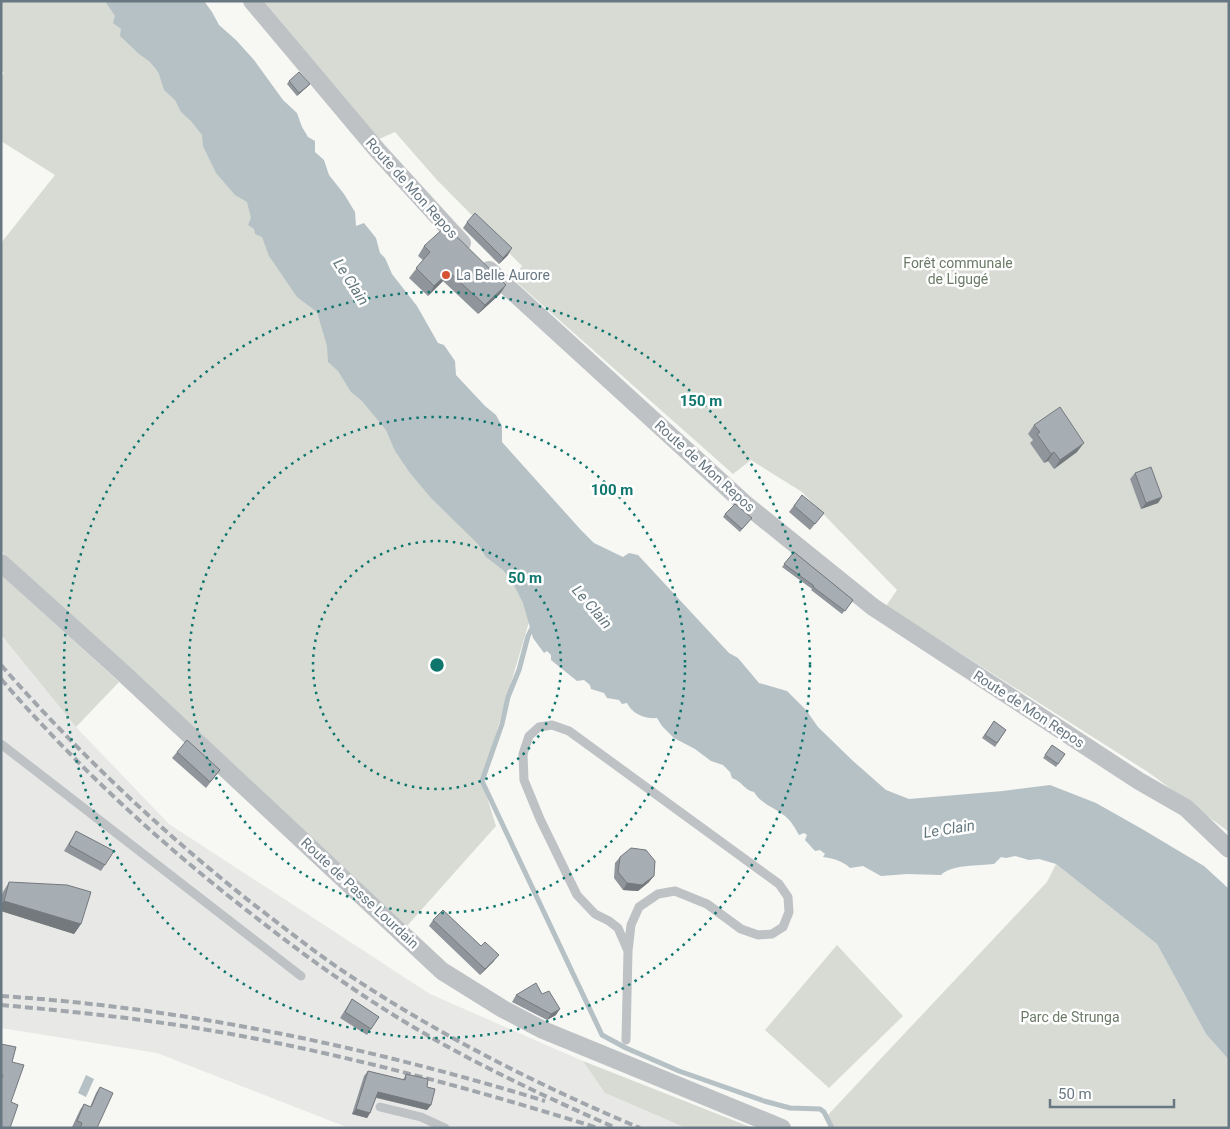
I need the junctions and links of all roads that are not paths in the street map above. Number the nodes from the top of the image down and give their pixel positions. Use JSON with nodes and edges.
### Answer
{"nodes":[{"id":1,"x":252,"y":1,"type":"edge"},
{"id":2,"x":1,"y":562,"type":"edge"},
{"id":3,"x":1,"y":744,"type":"edge"},
{"id":4,"x":1229,"y":849,"type":"edge"},
{"id":5,"x":628,"y":950,"type":"junction"},
{"id":6,"x":301,"y":976,"type":"dead end"},
{"id":7,"x":626,"y":1040,"type":"dead end"},
{"id":8,"x":380,"y":1107,"type":"dead end"},
{"id":9,"x":446,"y":1128,"type":"edge"},
{"id":10,"x":782,"y":1128,"type":"edge"}],
"edges":[{"from":1,"to":4,"type":"street","name":"Route de Mon Repos"},
{"from":2,"to":10,"type":"street","name":"Route de Passe Lourdain"},
{"from":3,"to":6,"type":"lane"},
{"from":5,"to":5,"type":"lane"},
{"from":5,"to":7,"type":"lane"},
{"from":8,"to":9,"type":"lane"}]}
